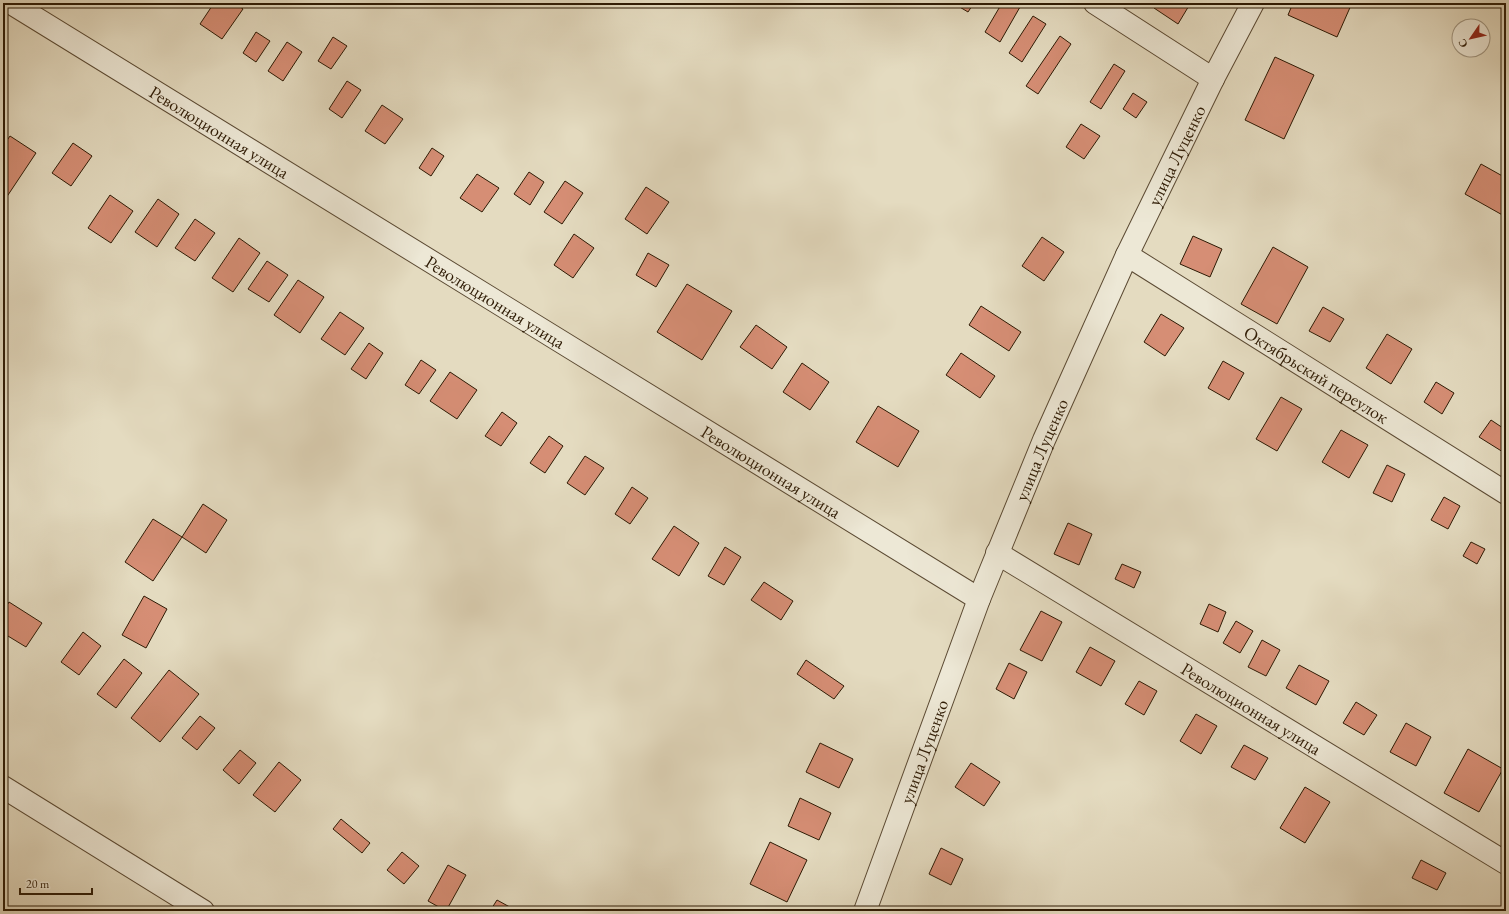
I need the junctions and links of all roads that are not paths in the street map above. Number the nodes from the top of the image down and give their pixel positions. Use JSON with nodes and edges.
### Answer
{"nodes":[{"id":1,"x":11,"y":3,"type":"edge"},
{"id":2,"x":1095,"y":3,"type":"edge"},
{"id":3,"x":1253,"y":3,"type":"edge"},
{"id":4,"x":1213,"y":79,"type":"junction"},
{"id":5,"x":1127,"y":255,"type":"junction"},
{"id":6,"x":1506,"y":493,"type":"edge"},
{"id":7,"x":997,"y":553,"type":"junction"},
{"id":8,"x":979,"y":599,"type":"junction"},
{"id":9,"x":3,"y":787,"type":"edge"},
{"id":10,"x":1506,"y":863,"type":"edge"},
{"id":11,"x":203,"y":911,"type":"edge"},
{"id":12,"x":865,"y":911,"type":"edge"}],
"edges":[{"from":1,"to":8,"type":"street","name":"Революционная улица"},
{"from":2,"to":4,"type":"street"},
{"from":3,"to":4,"type":"street","name":"улица Луценко"},
{"from":4,"to":5,"type":"street","name":"улица Луценко"},
{"from":5,"to":6,"type":"street","name":"Октябрьский переулок"},
{"from":5,"to":7,"type":"street","name":"улица Луценко"},
{"from":7,"to":8,"type":"street","name":"улица Луценко"},
{"from":7,"to":10,"type":"street","name":"Революционная улица"},
{"from":8,"to":12,"type":"street","name":"улица Луценко"},
{"from":9,"to":11,"type":"street"}]}
